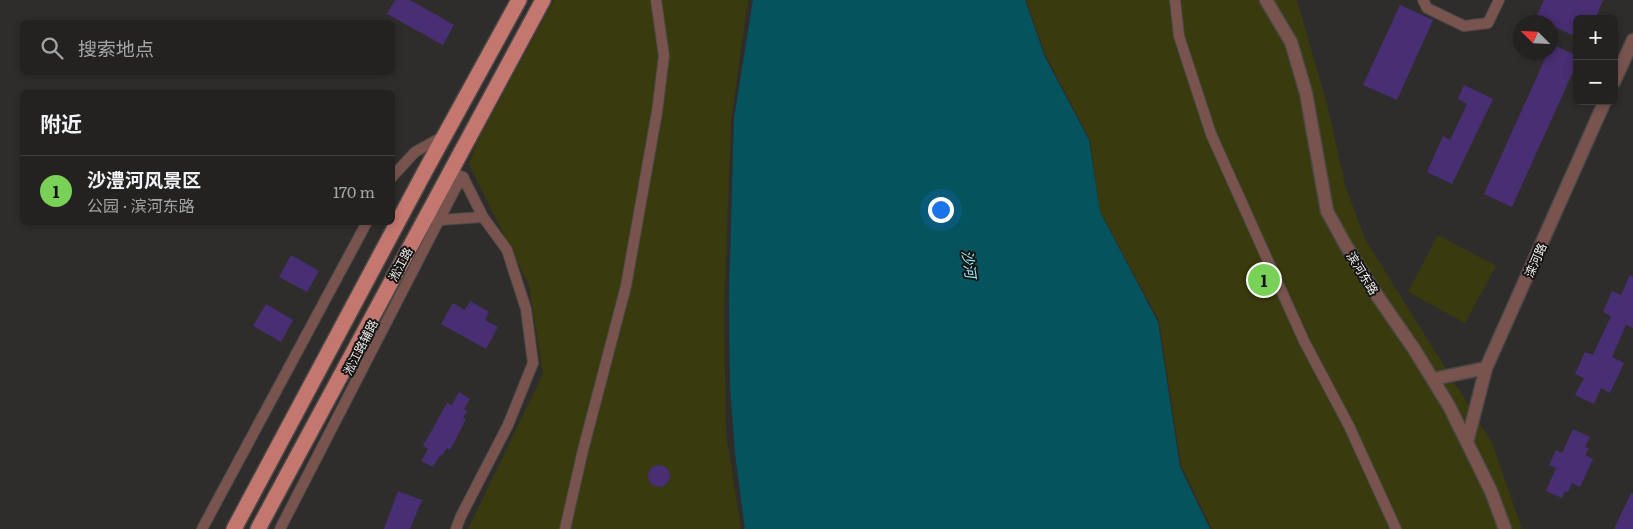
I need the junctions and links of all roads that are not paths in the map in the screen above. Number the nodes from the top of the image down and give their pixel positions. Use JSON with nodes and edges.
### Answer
{"nodes":[{"id":1,"x":519,"y":0,"type":"edge"},
{"id":2,"x":543,"y":0,"type":"edge"},
{"id":3,"x":656,"y":0,"type":"edge"},
{"id":4,"x":1175,"y":0,"type":"edge"},
{"id":5,"x":1266,"y":0,"type":"edge"},
{"id":6,"x":1423,"y":0,"type":"edge"},
{"id":7,"x":1499,"y":0,"type":"edge"},
{"id":8,"x":1633,"y":40,"type":"edge"},
{"id":9,"x":1618,"y":73,"type":"edge"},
{"id":10,"x":1604,"y":105,"type":"edge"},
{"id":11,"x":443,"y":137,"type":"junction"},
{"id":12,"x":395,"y":174,"type":"edge"},
{"id":13,"x":456,"y":175,"type":"junction"},
{"id":14,"x":433,"y":217,"type":"junction"},
{"id":15,"x":483,"y":217,"type":"junction"},
{"id":16,"x":365,"y":225,"type":"edge"},
{"id":17,"x":1486,"y":368,"type":"junction"},
{"id":18,"x":1433,"y":379,"type":"junction"},
{"id":19,"x":1467,"y":442,"type":"junction"},
{"id":20,"x":202,"y":529,"type":"edge"},
{"id":21,"x":234,"y":529,"type":"edge"},
{"id":22,"x":258,"y":529,"type":"edge"},
{"id":23,"x":280,"y":529,"type":"edge"},
{"id":24,"x":456,"y":529,"type":"edge"},
{"id":25,"x":565,"y":529,"type":"edge"},
{"id":26,"x":1396,"y":529,"type":"edge"},
{"id":27,"x":1505,"y":529,"type":"edge"}],
"edges":[{"from":1,"to":11,"type":"main road","name":"淞江路"},
{"from":2,"to":13,"type":"main road","name":"淞江路"},
{"from":3,"to":25,"type":"street"},
{"from":4,"to":26,"type":"street"},
{"from":5,"to":18,"type":"street","name":"滨河东路"},
{"from":6,"to":7,"type":"street"},
{"from":8,"to":9,"type":"street"},
{"from":10,"to":17,"type":"street","name":"滦河路"},
{"from":11,"to":12,"type":"street"},
{"from":11,"to":21,"type":"main road","name":"淞江路"},
{"from":13,"to":14,"type":"main road","name":"淞江路"},
{"from":13,"to":15,"type":"street"},
{"from":14,"to":15,"type":"street"},
{"from":14,"to":22,"type":"main road","name":"淞江路"},
{"from":14,"to":23,"type":"street","name":"淞江路辅路"},
{"from":15,"to":24,"type":"street"},
{"from":16,"to":20,"type":"street"},
{"from":17,"to":18,"type":"street"},
{"from":17,"to":19,"type":"street","name":"滦河路"},
{"from":18,"to":19,"type":"street","name":"滨河东路"},
{"from":19,"to":27,"type":"street","name":"滨河东路"}]}
